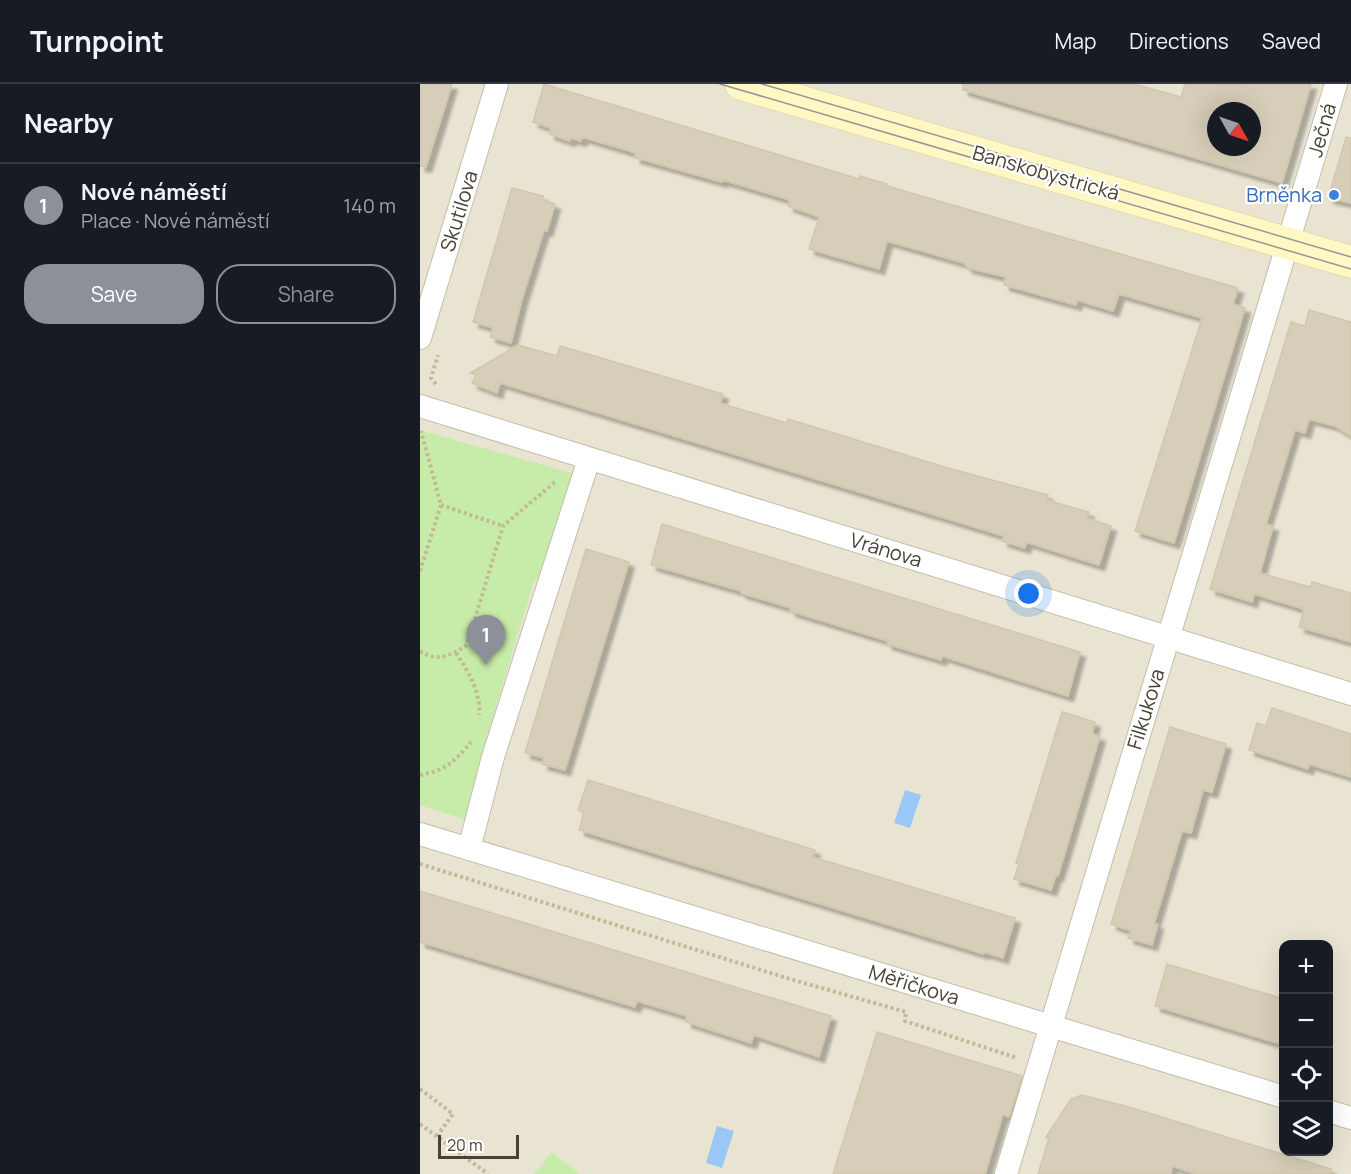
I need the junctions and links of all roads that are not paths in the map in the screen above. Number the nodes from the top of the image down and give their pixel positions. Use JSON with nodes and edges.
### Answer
{"nodes":[{"id":1,"x":497,"y":84,"type":"edge"},
{"id":2,"x":741,"y":84,"type":"edge"},
{"id":3,"x":1336,"y":84,"type":"edge"},
{"id":4,"x":1288,"y":244,"type":"junction"},
{"id":5,"x":1351,"y":262,"type":"edge"},
{"id":6,"x":430,"y":341,"type":"edge"},
{"id":7,"x":421,"y":415,"type":"edge"},
{"id":8,"x":589,"y":459,"type":"junction"},
{"id":9,"x":1168,"y":637,"type":"junction"},
{"id":10,"x":1351,"y":694,"type":"edge"},
{"id":11,"x":420,"y":834,"type":"edge"},
{"id":12,"x":469,"y":849,"type":"junction"},
{"id":13,"x":1051,"y":1026,"type":"junction"},
{"id":14,"x":1279,"y":1095,"type":"edge"},
{"id":15,"x":1333,"y":1112,"type":"edge"},
{"id":16,"x":1351,"y":1118,"type":"edge"},
{"id":17,"x":1006,"y":1174,"type":"edge"}],
"edges":[{"from":1,"to":6,"type":"street","name":"Skutilova"},
{"from":2,"to":4,"type":"street","name":"Banskobystrická"},
{"from":3,"to":4,"type":"street","name":"Ječná"},
{"from":4,"to":5,"type":"street","name":"Banskobystrická"},
{"from":4,"to":9,"type":"street","name":"Filkukova"},
{"from":7,"to":8,"type":"street","name":"Vránova"},
{"from":8,"to":9,"type":"street","name":"Vránova"},
{"from":8,"to":12,"type":"street"},
{"from":9,"to":10,"type":"street","name":"Vránova"},
{"from":9,"to":13,"type":"street","name":"Filkukova"},
{"from":11,"to":12,"type":"street","name":"Měřičkova"},
{"from":12,"to":13,"type":"street","name":"Měřičkova"},
{"from":13,"to":14,"type":"street","name":"Měřičkova"},
{"from":13,"to":17,"type":"street","name":"Filkukova"},
{"from":15,"to":16,"type":"street"}]}
